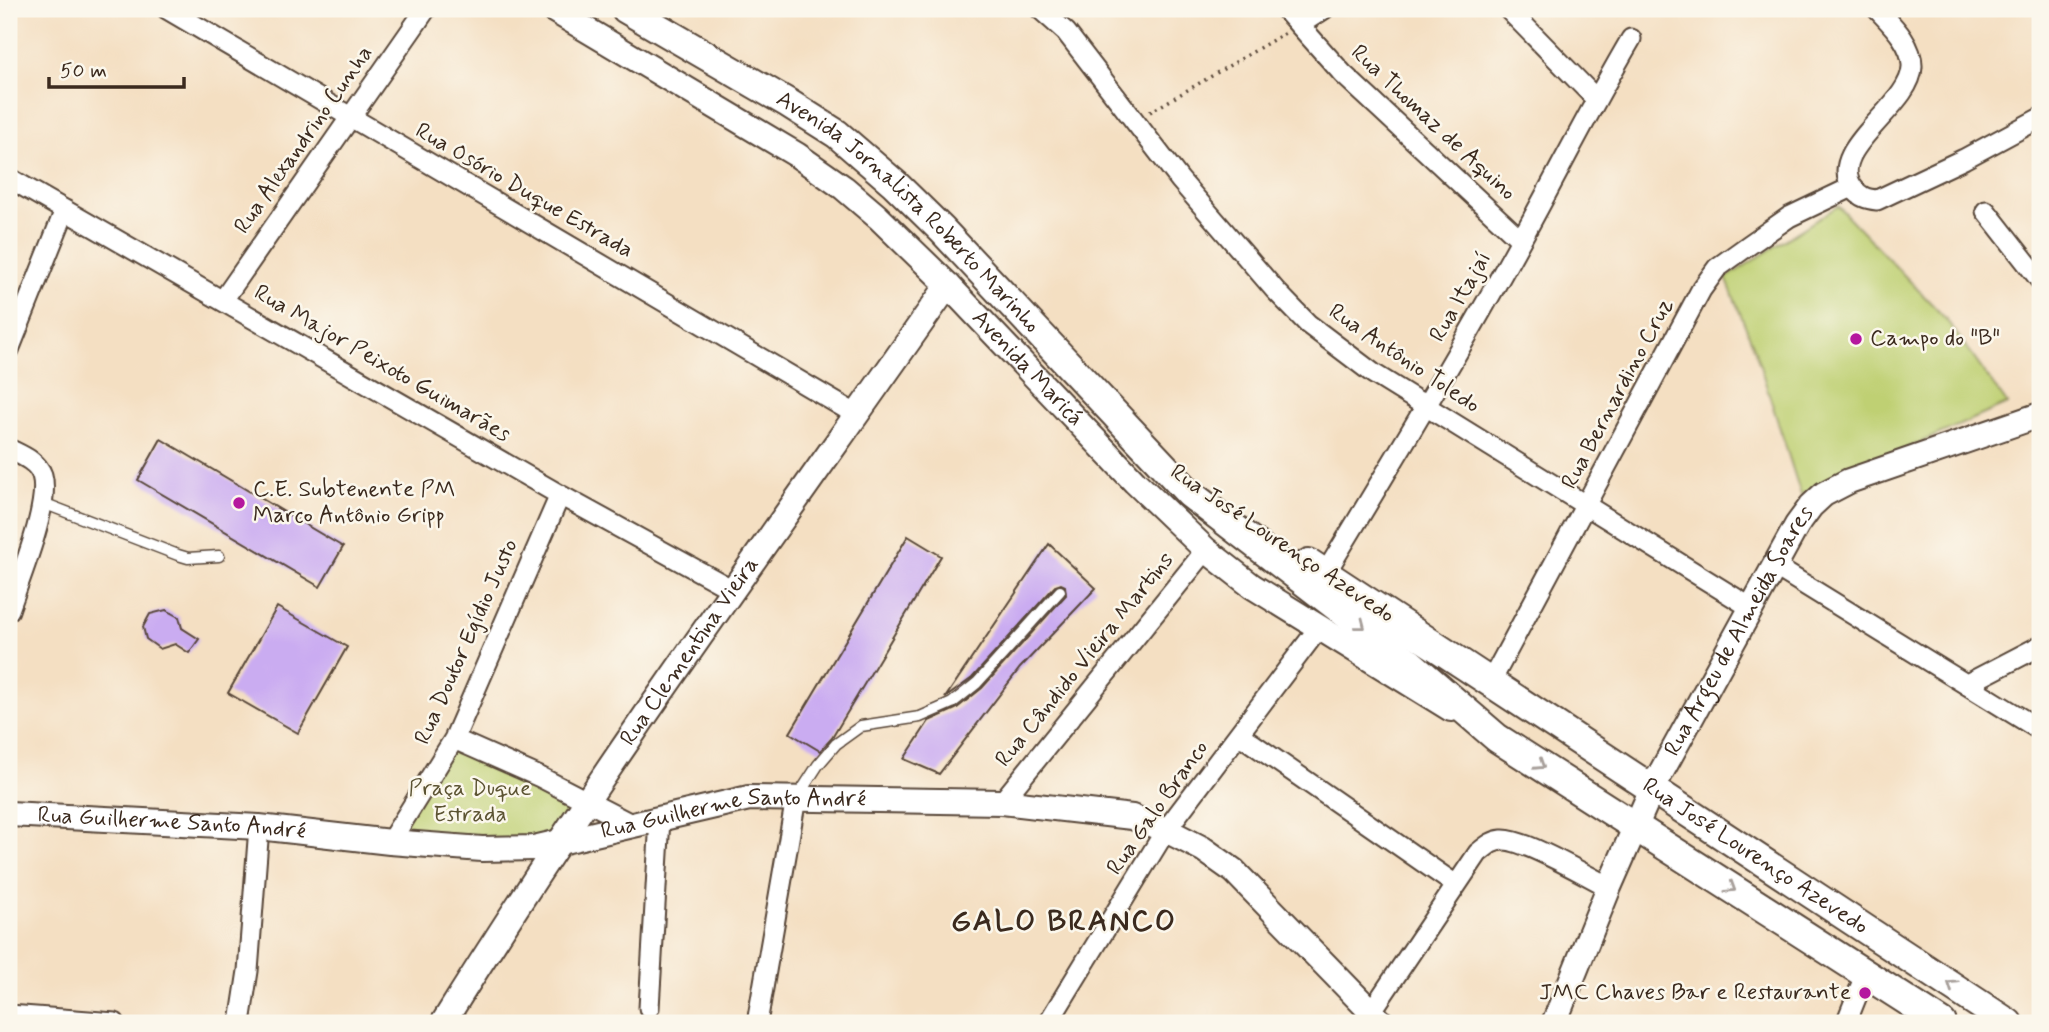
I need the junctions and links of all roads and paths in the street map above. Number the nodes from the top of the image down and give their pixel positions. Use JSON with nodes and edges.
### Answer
{"nodes":[{"id":1,"x":167,"y":9,"type":"edge"},
{"id":2,"x":426,"y":9,"type":"edge"},
{"id":3,"x":552,"y":9,"type":"edge"},
{"id":4,"x":626,"y":9,"type":"edge"},
{"id":5,"x":1040,"y":9,"type":"edge"},
{"id":6,"x":1285,"y":9,"type":"edge"},
{"id":7,"x":1324,"y":9,"type":"edge"},
{"id":8,"x":1508,"y":9,"type":"edge"},
{"id":9,"x":1877,"y":9,"type":"edge"},
{"id":10,"x":1299,"y":25,"type":"junction"},
{"id":11,"x":1630,"y":39,"type":"dead end"},
{"id":12,"x":1596,"y":99,"type":"junction"},
{"id":13,"x":349,"y":117,"type":"junction"},
{"id":14,"x":2040,"y":118,"type":"edge"},
{"id":15,"x":1136,"y":120,"type":"junction"},
{"id":16,"x":9,"y":178,"type":"edge"},
{"id":17,"x":1852,"y":187,"type":"junction"},
{"id":18,"x":65,"y":210,"type":"junction"},
{"id":19,"x":1986,"y":211,"type":"dead end"},
{"id":20,"x":1521,"y":240,"type":"junction"},
{"id":21,"x":2040,"y":279,"type":"edge"},
{"id":22,"x":948,"y":285,"type":"junction"},
{"id":23,"x":223,"y":300,"type":"junction"},
{"id":24,"x":9,"y":350,"type":"edge"},
{"id":25,"x":1426,"y":406,"type":"junction"},
{"id":26,"x":857,"y":415,"type":"junction"},
{"id":27,"x":2040,"y":415,"type":"edge"},
{"id":28,"x":9,"y":449,"type":"edge"},
{"id":29,"x":1156,"y":459,"type":"junction"},
{"id":30,"x":560,"y":495,"type":"junction"},
{"id":31,"x":43,"y":503,"type":"junction"},
{"id":32,"x":1587,"y":505,"type":"junction"},
{"id":33,"x":1206,"y":550,"type":"junction"},
{"id":34,"x":219,"y":556,"type":"dead end"},
{"id":35,"x":1776,"y":567,"type":"junction"},
{"id":36,"x":1325,"y":574,"type":"junction"},
{"id":37,"x":733,"y":590,"type":"junction"},
{"id":38,"x":1060,"y":591,"type":"dead end"},
{"id":39,"x":1753,"y":609,"type":"junction"},
{"id":40,"x":9,"y":610,"type":"edge"},
{"id":41,"x":1318,"y":629,"type":"junction"},
{"id":42,"x":2040,"y":646,"type":"edge"},
{"id":43,"x":1490,"y":683,"type":"junction"},
{"id":44,"x":1967,"y":684,"type":"junction"},
{"id":45,"x":2040,"y":730,"type":"edge"},
{"id":46,"x":1240,"y":735,"type":"junction"},
{"id":47,"x":454,"y":738,"type":"junction"},
{"id":48,"x":1497,"y":738,"type":"junction"},
{"id":49,"x":1652,"y":789,"type":"junction"},
{"id":50,"x":796,"y":798,"type":"junction"},
{"id":51,"x":587,"y":800,"type":"junction"},
{"id":52,"x":1002,"y":802,"type":"junction"},
{"id":53,"x":9,"y":814,"type":"edge"},
{"id":54,"x":660,"y":819,"type":"junction"},
{"id":55,"x":631,"y":824,"type":"junction"},
{"id":56,"x":259,"y":827,"type":"junction"},
{"id":57,"x":1634,"y":827,"type":"junction"},
{"id":58,"x":1166,"y":830,"type":"junction"},
{"id":59,"x":390,"y":842,"type":"junction"},
{"id":60,"x":558,"y":844,"type":"junction"},
{"id":61,"x":1457,"y":885,"type":"junction"},
{"id":62,"x":1609,"y":887,"type":"junction"},
{"id":63,"x":1866,"y":974,"type":"junction"},
{"id":64,"x":649,"y":1008,"type":"dead end"},
{"id":65,"x":9,"y":1015,"type":"edge"},
{"id":66,"x":1376,"y":1018,"type":"edge"},
{"id":67,"x":51,"y":1021,"type":"edge"},
{"id":68,"x":115,"y":1023,"type":"edge"},
{"id":69,"x":240,"y":1023,"type":"edge"},
{"id":70,"x":443,"y":1023,"type":"edge"},
{"id":71,"x":757,"y":1023,"type":"edge"},
{"id":72,"x":1048,"y":1023,"type":"edge"},
{"id":73,"x":1554,"y":1023,"type":"edge"},
{"id":74,"x":1846,"y":1023,"type":"edge"},
{"id":75,"x":1942,"y":1023,"type":"edge"},
{"id":76,"x":2008,"y":1023,"type":"edge"}],
"edges":[{"from":1,"to":13,"type":"street","name":"Rua Osório Duque Estrada"},
{"from":2,"to":13,"type":"street","name":"Rua Alexandrino Cunha"},
{"from":3,"to":22,"type":"street","name":"Avenida Maricá"},
{"from":4,"to":29,"type":"main road","name":"Avenida Jornalista Roberto Marinho"},
{"from":5,"to":15,"type":"street","name":"Rua Antônio Toledo"},
{"from":6,"to":10,"type":"street","name":"Rua Thomaz de Aquino"},
{"from":7,"to":10,"type":"street"},
{"from":8,"to":12,"type":"street"},
{"from":9,"to":17,"type":"street"},
{"from":10,"to":15,"type":"path"},
{"from":10,"to":20,"type":"street","name":"Rua Thomaz de Aquino"},
{"from":11,"to":12,"type":"street","name":"Rua Itajaí"},
{"from":12,"to":20,"type":"street","name":"Rua Itajaí"},
{"from":13,"to":23,"type":"street","name":"Rua Alexandrino Cunha"},
{"from":13,"to":26,"type":"street","name":"Rua Osório Duque Estrada"},
{"from":14,"to":17,"type":"street"},
{"from":15,"to":25,"type":"street","name":"Rua Antônio Toledo"},
{"from":16,"to":18,"type":"street","name":"Rua Major Peixoto Guimarães"},
{"from":17,"to":32,"type":"street","name":"Rua Bernardino Cruz"},
{"from":18,"to":23,"type":"street","name":"Rua Major Peixoto Guimarães"},
{"from":18,"to":24,"type":"street"},
{"from":19,"to":21,"type":"street"},
{"from":20,"to":25,"type":"street","name":"Rua Itajaí"},
{"from":22,"to":26,"type":"street","name":"Rua Clementina Vieira"},
{"from":22,"to":33,"type":"street","name":"Avenida Maricá"},
{"from":23,"to":30,"type":"street","name":"Rua Major Peixoto Guimarães"},
{"from":25,"to":32,"type":"street","name":"Rua Antônio Toledo"},
{"from":25,"to":36,"type":"street","name":"Rua Itajaí"},
{"from":26,"to":37,"type":"street","name":"Rua Clementina Vieira"},
{"from":27,"to":35,"type":"street","name":"Rua Argeu de Almeida Soares"},
{"from":28,"to":31,"type":"street"},
{"from":29,"to":36,"type":"main road","name":"Rua José Lourenço Azevedo"},
{"from":29,"to":48,"type":"main road","name":"Rua José Lourenço Azevedo","one_way":true},
{"from":30,"to":37,"type":"street","name":"Rua Major Peixoto Guimarães"},
{"from":30,"to":47,"type":"street","name":"Rua Doutor Egídio Justo"},
{"from":31,"to":34,"type":"lane"},
{"from":31,"to":40,"type":"street"},
{"from":32,"to":39,"type":"street","name":"Rua Antônio Toledo"},
{"from":32,"to":43,"type":"street","name":"Rua Bernardino Cruz"},
{"from":33,"to":41,"type":"street","name":"Avenida Maricá"},
{"from":33,"to":52,"type":"street","name":"Rua Cândido Vieira Martins"},
{"from":35,"to":39,"type":"street","name":"Rua Argeu de Almeida Soares"},
{"from":35,"to":44,"type":"street"},
{"from":36,"to":43,"type":"main road","name":"Rua José Lourenço Azevedo"},
{"from":37,"to":51,"type":"street","name":"Rua Clementina Vieira"},
{"from":38,"to":50,"type":"lane"},
{"from":39,"to":49,"type":"street","name":"Rua Argeu de Almeida Soares"},
{"from":41,"to":46,"type":"street","name":"Rua Galo Branco"},
{"from":41,"to":48,"type":"street","name":"Avenida Maricá"},
{"from":42,"to":44,"type":"street"},
{"from":43,"to":49,"type":"main road","name":"Rua José Lourenço Azevedo"},
{"from":44,"to":45,"type":"street"},
{"from":46,"to":58,"type":"street","name":"Rua Galo Branco"},
{"from":46,"to":61,"type":"street"},
{"from":47,"to":51,"type":"street"},
{"from":47,"to":59,"type":"street","name":"Rua Doutor Egídio Justo"},
{"from":48,"to":57,"type":"main road","name":"Rua José Lourenço Azevedo","one_way":true},
{"from":49,"to":57,"type":"street","name":"Rua Argeu de Almeida Soares"},
{"from":76,"to":49,"type":"main road","name":"Rua José Lourenço Azevedo","one_way":true},
{"from":50,"to":52,"type":"street","name":"Rua Guilherme Santo André"},
{"from":50,"to":54,"type":"street","name":"Rua Guilherme Santo André"},
{"from":50,"to":71,"type":"street"},
{"from":51,"to":55,"type":"street"},
{"from":51,"to":60,"type":"street","name":"Rua Clementina Vieira"},
{"from":52,"to":58,"type":"street","name":"Rua Guilherme Santo André"},
{"from":53,"to":56,"type":"street","name":"Rua Guilherme Santo André"},
{"from":54,"to":55,"type":"street","name":"Rua Guilherme Santo André"},
{"from":54,"to":64,"type":"street"},
{"from":55,"to":60,"type":"street","name":"Rua Guilherme Santo André"},
{"from":56,"to":59,"type":"street","name":"Rua Guilherme Santo André"},
{"from":56,"to":69,"type":"street"},
{"from":57,"to":62,"type":"street","name":"Rua Argeu de Almeida Soares"},
{"from":57,"to":63,"type":"main road","name":"Rua José Lourenço Azevedo","one_way":true},
{"from":58,"to":66,"type":"street","name":"Rua Guilherme Santo André"},
{"from":58,"to":72,"type":"street","name":"Rua Galo Branco"},
{"from":59,"to":60,"type":"street","name":"Rua Guilherme Santo André"},
{"from":60,"to":70,"type":"street","name":"Rua Clementina Vieira"},
{"from":61,"to":62,"type":"street"},
{"from":61,"to":66,"type":"street"},
{"from":62,"to":73,"type":"street","name":"Rua Argeu de Almeida Soares"},
{"from":63,"to":74,"type":"street"},
{"from":63,"to":75,"type":"main road","name":"Rua José Lourenço Azevedo"},
{"from":65,"to":67,"type":"street"},
{"from":67,"to":68,"type":"street"}]}
